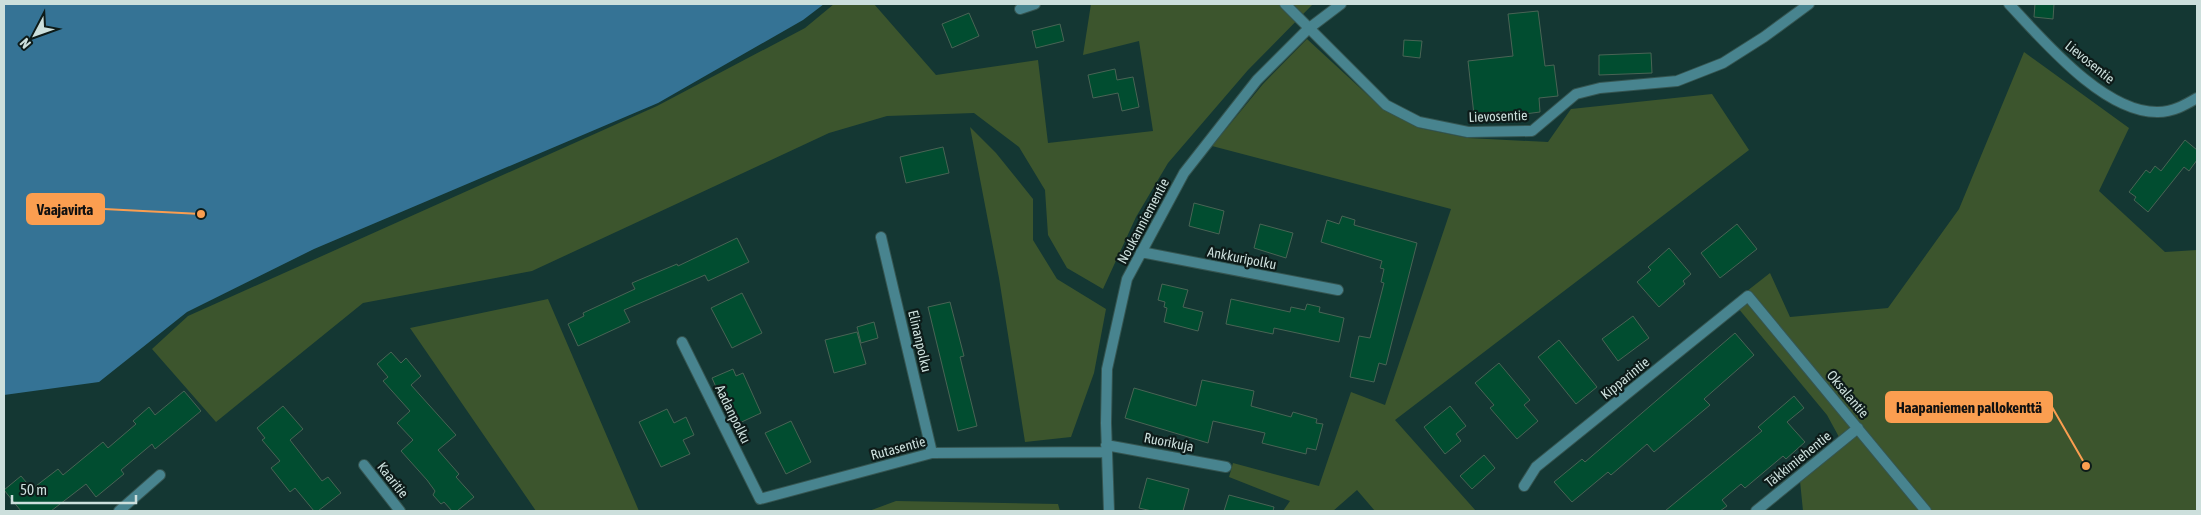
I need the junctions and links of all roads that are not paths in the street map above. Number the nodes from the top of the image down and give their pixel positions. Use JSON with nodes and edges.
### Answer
{"nodes":[{"id":1,"x":1035,"y":4,"type":"edge"},
{"id":2,"x":1285,"y":4,"type":"edge"},
{"id":3,"x":1341,"y":4,"type":"edge"},
{"id":4,"x":1809,"y":4,"type":"edge"},
{"id":5,"x":2009,"y":4,"type":"edge"},
{"id":6,"x":1020,"y":10,"type":"dead end"},
{"id":7,"x":1308,"y":29,"type":"junction"},
{"id":8,"x":2197,"y":98,"type":"edge"},
{"id":9,"x":881,"y":237,"type":"dead end"},
{"id":10,"x":1141,"y":252,"type":"junction"},
{"id":11,"x":1338,"y":290,"type":"dead end"},
{"id":12,"x":1748,"y":296,"type":"joint"},
{"id":13,"x":682,"y":342,"type":"dead end"},
{"id":14,"x":1858,"y":428,"type":"junction"},
{"id":15,"x":1107,"y":448,"type":"junction"},
{"id":16,"x":932,"y":453,"type":"junction"},
{"id":17,"x":364,"y":465,"type":"dead end"},
{"id":18,"x":1226,"y":467,"type":"dead end"},
{"id":19,"x":160,"y":475,"type":"dead end"},
{"id":20,"x":1524,"y":486,"type":"dead end"},
{"id":21,"x":760,"y":500,"type":"joint"},
{"id":22,"x":119,"y":511,"type":"edge"},
{"id":23,"x":400,"y":511,"type":"edge"},
{"id":24,"x":1109,"y":511,"type":"edge"},
{"id":25,"x":1756,"y":511,"type":"edge"},
{"id":26,"x":1926,"y":511,"type":"edge"}],
"edges":[{"from":1,"to":6,"type":"street"},
{"from":2,"to":7,"type":"street","name":"Lievosentie"},
{"from":3,"to":7,"type":"street","name":"Noukanniementie"},
{"from":4,"to":7,"type":"street","name":"Lievosentie"},
{"from":5,"to":8,"type":"street","name":"Lievosentie"},
{"from":7,"to":10,"type":"street","name":"Noukanniementie"},
{"from":9,"to":16,"type":"street","name":"Elinanpolku"},
{"from":10,"to":11,"type":"street","name":"Ankkuripolku"},
{"from":10,"to":15,"type":"street","name":"Noukanniementie"},
{"from":12,"to":14,"type":"street","name":"Oksalantie"},
{"from":12,"to":20,"type":"street","name":"Kipparintie"},
{"from":13,"to":21,"type":"street","name":"Aadanpolku"},
{"from":14,"to":25,"type":"street","name":"Täkkimiehentie"},
{"from":14,"to":26,"type":"street","name":"Oksalantie"},
{"from":15,"to":16,"type":"street","name":"Rutasentie"},
{"from":15,"to":18,"type":"street","name":"Ruorikuja"},
{"from":15,"to":24,"type":"street","name":"Noukanniementie"},
{"from":16,"to":21,"type":"street","name":"Rutasentie"},
{"from":17,"to":23,"type":"street","name":"Kaaritie"},
{"from":19,"to":22,"type":"street"}]}
